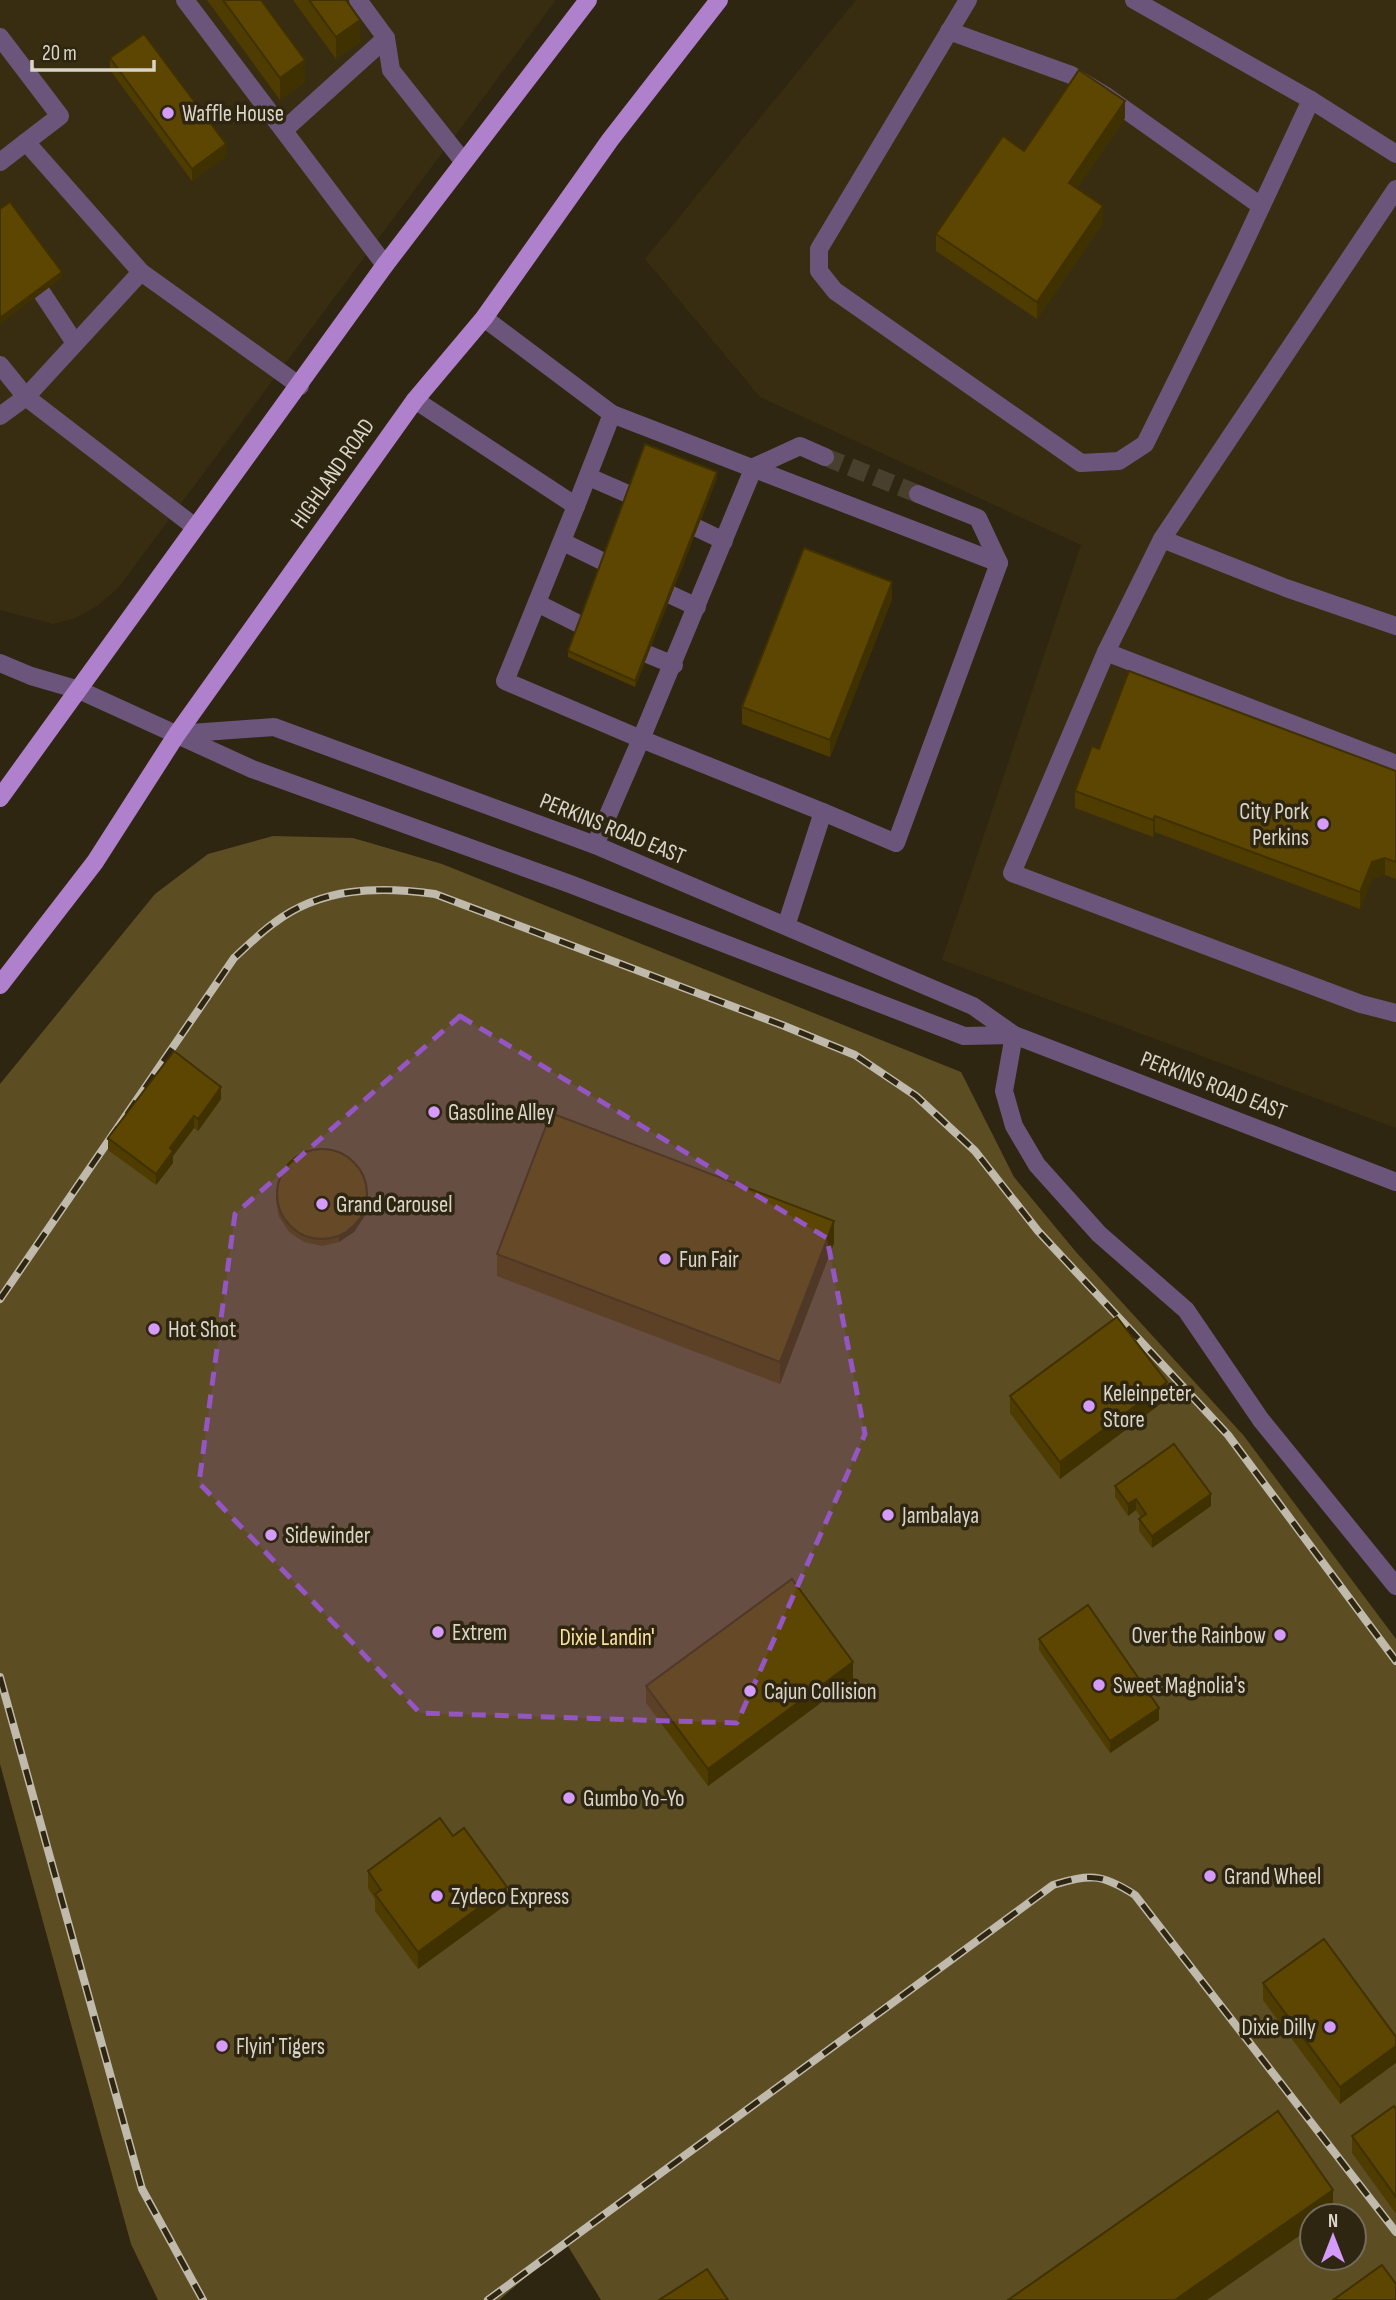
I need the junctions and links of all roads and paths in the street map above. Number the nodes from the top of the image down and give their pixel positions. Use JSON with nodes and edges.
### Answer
{"nodes":[{"id":1,"x":185,"y":0,"type":"edge"},
{"id":2,"x":358,"y":0,"type":"edge"},
{"id":3,"x":588,"y":0,"type":"edge"},
{"id":4,"x":719,"y":0,"type":"edge"},
{"id":5,"x":968,"y":0,"type":"edge"},
{"id":6,"x":1143,"y":3,"type":"edge"},
{"id":7,"x":949,"y":31,"type":"junction"},
{"id":8,"x":0,"y":37,"type":"edge"},
{"id":9,"x":386,"y":38,"type":"junction"},
{"id":10,"x":1311,"y":100,"type":"junction"},
{"id":11,"x":284,"y":130,"type":"junction"},
{"id":12,"x":26,"y":142,"type":"junction"},
{"id":13,"x":1396,"y":155,"type":"edge"},
{"id":14,"x":463,"y":161,"type":"junction"},
{"id":15,"x":0,"y":162,"type":"edge"},
{"id":16,"x":1396,"y":189,"type":"edge"},
{"id":17,"x":1261,"y":206,"type":"junction"},
{"id":18,"x":385,"y":265,"type":"junction"},
{"id":19,"x":141,"y":272,"type":"junction"},
{"id":20,"x":42,"y":293,"type":"edge"},
{"id":21,"x":484,"y":318,"type":"junction"},
{"id":22,"x":75,"y":343,"type":"junction"},
{"id":23,"x":0,"y":365,"type":"edge"},
{"id":24,"x":300,"y":386,"type":"junction"},
{"id":25,"x":26,"y":397,"type":"junction"},
{"id":26,"x":415,"y":400,"type":"junction"},
{"id":27,"x":612,"y":414,"type":"junction"},
{"id":28,"x":0,"y":416,"type":"edge"},
{"id":29,"x":825,"y":457,"type":"tunnel mouth"},
{"id":30,"x":754,"y":467,"type":"junction"},
{"id":31,"x":589,"y":477,"type":"junction"},
{"id":32,"x":628,"y":494,"type":"edge"},
{"id":33,"x":918,"y":494,"type":"tunnel mouth"},
{"id":34,"x":576,"y":506,"type":"junction"},
{"id":35,"x":195,"y":527,"type":"junction"},
{"id":36,"x":696,"y":528,"type":"edge"},
{"id":37,"x":1162,"y":540,"type":"junction"},
{"id":38,"x":724,"y":541,"type":"junction"},
{"id":39,"x":563,"y":542,"type":"junction"},
{"id":40,"x":602,"y":561,"type":"edge"},
{"id":41,"x":999,"y":563,"type":"junction"},
{"id":42,"x":669,"y":594,"type":"edge"},
{"id":43,"x":537,"y":603,"type":"junction"},
{"id":44,"x":696,"y":607,"type":"junction"},
{"id":45,"x":579,"y":624,"type":"edge"},
{"id":46,"x":1396,"y":626,"type":"edge"},
{"id":47,"x":1106,"y":652,"type":"junction"},
{"id":48,"x":647,"y":654,"type":"edge"},
{"id":49,"x":0,"y":663,"type":"edge"},
{"id":50,"x":674,"y":665,"type":"junction"},
{"id":51,"x":79,"y":690,"type":"junction"},
{"id":52,"x":177,"y":734,"type":"junction"},
{"id":53,"x":641,"y":739,"type":"junction"},
{"id":54,"x":1396,"y":764,"type":"edge"},
{"id":55,"x":0,"y":798,"type":"edge"},
{"id":56,"x":823,"y":812,"type":"junction"},
{"id":57,"x":594,"y":845,"type":"junction"},
{"id":58,"x":786,"y":926,"type":"junction"},
{"id":59,"x":0,"y":985,"type":"edge"},
{"id":60,"x":1396,"y":1013,"type":"edge"},
{"id":61,"x":1014,"y":1035,"type":"junction"},
{"id":62,"x":1396,"y":1182,"type":"edge"},
{"id":63,"x":1396,"y":1587,"type":"edge"}],
"edges":[{"from":1,"to":11,"type":"street"},
{"from":2,"to":9,"type":"street"},
{"from":3,"to":14,"type":"main road"},
{"from":4,"to":21,"type":"main road","name":"HIGHLAND ROAD"},
{"from":5,"to":7,"type":"street"},
{"from":6,"to":10,"type":"street"},
{"from":7,"to":17,"type":"street"},
{"from":7,"to":17,"type":"street"},
{"from":8,"to":12,"type":"street"},
{"from":9,"to":11,"type":"street"},
{"from":9,"to":14,"type":"street"},
{"from":10,"to":13,"type":"street"},
{"from":10,"to":17,"type":"street"},
{"from":11,"to":18,"type":"street"},
{"from":12,"to":15,"type":"street"},
{"from":12,"to":19,"type":"street"},
{"from":14,"to":18,"type":"main road"},
{"from":16,"to":37,"type":"street"},
{"from":18,"to":24,"type":"main road"},
{"from":19,"to":22,"type":"street"},
{"from":19,"to":24,"type":"street"},
{"from":20,"to":22,"type":"street"},
{"from":21,"to":26,"type":"main road","name":"HIGHLAND ROAD"},
{"from":21,"to":27,"type":"street"},
{"from":22,"to":25,"type":"street"},
{"from":23,"to":25,"type":"street"},
{"from":24,"to":35,"type":"main road"},
{"from":25,"to":28,"type":"street"},
{"from":25,"to":35,"type":"street"},
{"from":26,"to":34,"type":"street"},
{"from":26,"to":52,"type":"main road","name":"HIGHLAND ROAD"},
{"from":27,"to":30,"type":"street"},
{"from":27,"to":31,"type":"street"},
{"from":29,"to":30,"type":"street"},
{"from":30,"to":38,"type":"street"},
{"from":30,"to":41,"type":"street"},
{"from":31,"to":32,"type":"street"},
{"from":31,"to":34,"type":"street"},
{"from":33,"to":41,"type":"street"},
{"from":34,"to":39,"type":"street"},
{"from":35,"to":51,"type":"main road"},
{"from":36,"to":38,"type":"street"},
{"from":37,"to":46,"type":"street"},
{"from":37,"to":47,"type":"street"},
{"from":38,"to":44,"type":"street"},
{"from":39,"to":40,"type":"street"},
{"from":39,"to":43,"type":"street"},
{"from":41,"to":56,"type":"street"},
{"from":42,"to":44,"type":"street"},
{"from":43,"to":45,"type":"street"},
{"from":43,"to":53,"type":"street"},
{"from":44,"to":50,"type":"street"},
{"from":47,"to":54,"type":"street"},
{"from":47,"to":60,"type":"street"},
{"from":48,"to":50,"type":"street"},
{"from":49,"to":51,"type":"street","name":"PERKINS ROAD EAST"},
{"from":50,"to":53,"type":"street"},
{"from":51,"to":52,"type":"street","name":"PERKINS ROAD EAST"},
{"from":51,"to":55,"type":"main road"},
{"from":52,"to":57,"type":"street","name":"PERKINS ROAD EAST"},
{"from":52,"to":59,"type":"main road","name":"HIGHLAND ROAD"},
{"from":52,"to":61,"type":"street","name":"PERKINS ROAD EAST"},
{"from":53,"to":56,"type":"street"},
{"from":53,"to":57,"type":"street"},
{"from":56,"to":58,"type":"street"},
{"from":57,"to":58,"type":"street","name":"PERKINS ROAD EAST"},
{"from":58,"to":61,"type":"street","name":"PERKINS ROAD EAST"},
{"from":61,"to":62,"type":"street","name":"PERKINS ROAD EAST"},
{"from":61,"to":63,"type":"street"}]}
